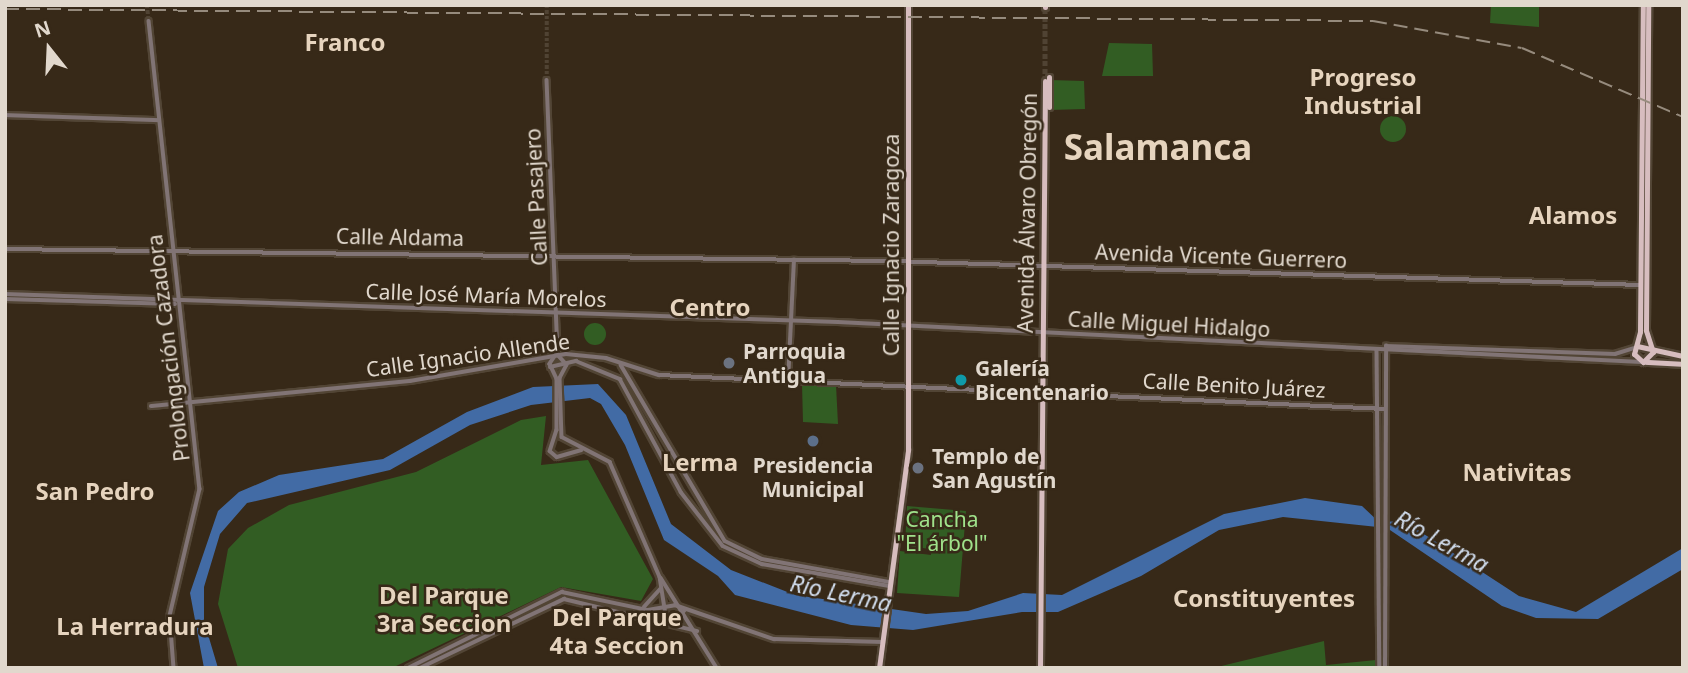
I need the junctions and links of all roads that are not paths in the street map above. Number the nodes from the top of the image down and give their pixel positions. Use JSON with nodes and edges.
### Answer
{"nodes":[{"id":1,"x":908,"y":5,"type":"edge"},
{"id":2,"x":1646,"y":5,"type":"edge"},
{"id":3,"x":149,"y":21,"type":"tunnel mouth"},
{"id":4,"x":1045,"y":78,"type":"tunnel mouth"},
{"id":5,"x":547,"y":80,"type":"tunnel mouth"},
{"id":6,"x":5,"y":115,"type":"edge"},
{"id":7,"x":158,"y":121,"type":"junction"},
{"id":8,"x":5,"y":249,"type":"edge"},
{"id":9,"x":172,"y":250,"type":"junction"},
{"id":10,"x":554,"y":254,"type":"junction"},
{"id":11,"x":794,"y":260,"type":"junction"},
{"id":12,"x":906,"y":261,"type":"junction"},
{"id":13,"x":1042,"y":267,"type":"junction"},
{"id":14,"x":1643,"y":285,"type":"junction"},
{"id":15,"x":5,"y":296,"type":"edge"},
{"id":16,"x":177,"y":302,"type":"junction"},
{"id":17,"x":556,"y":312,"type":"junction"},
{"id":18,"x":791,"y":321,"type":"junction"},
{"id":19,"x":906,"y":327,"type":"junction"},
{"id":20,"x":1041,"y":333,"type":"junction"},
{"id":21,"x":1651,"y":346,"type":"junction"},
{"id":22,"x":1635,"y":348,"type":"junction"},
{"id":23,"x":1377,"y":349,"type":"junction"},
{"id":24,"x":1386,"y":349,"type":"junction"},
{"id":25,"x":1615,"y":354,"type":"junction"},
{"id":26,"x":558,"y":355,"type":"junction"},
{"id":27,"x":585,"y":356,"type":"junction"},
{"id":28,"x":1683,"y":356,"type":"edge"},
{"id":29,"x":573,"y":361,"type":"junction"},
{"id":30,"x":1615,"y":361,"type":"junction"},
{"id":31,"x":618,"y":362,"type":"junction"},
{"id":32,"x":1643,"y":362,"type":"junction"},
{"id":33,"x":1683,"y":364,"type":"edge"},
{"id":34,"x":567,"y":365,"type":"junction"},
{"id":35,"x":550,"y":367,"type":"junction"},
{"id":36,"x":559,"y":379,"type":"junction"},
{"id":37,"x":788,"y":382,"type":"junction"},
{"id":38,"x":906,"y":386,"type":"junction"},
{"id":39,"x":1041,"y":393,"type":"junction"},
{"id":40,"x":190,"y":403,"type":"junction"},
{"id":41,"x":151,"y":406,"type":"dead end"},
{"id":42,"x":1378,"y":408,"type":"junction"},
{"id":43,"x":1385,"y":409,"type":"junction"},
{"id":44,"x":558,"y":433,"type":"junction"},
{"id":45,"x":552,"y":443,"type":"junction"},
{"id":46,"x":566,"y":443,"type":"junction"},
{"id":47,"x":571,"y":446,"type":"junction"},
{"id":48,"x":586,"y":449,"type":"junction"},
{"id":49,"x":571,"y":452,"type":"junction"},
{"id":50,"x":1383,"y":470,"type":"junction"},
{"id":51,"x":660,"y":577,"type":"junction"},
{"id":52,"x":892,"y":584,"type":"junction"},
{"id":53,"x":662,"y":586,"type":"junction"},
{"id":54,"x":664,"y":607,"type":"junction"},
{"id":55,"x":640,"y":608,"type":"junction"},
{"id":56,"x":684,"y":611,"type":"junction"},
{"id":57,"x":670,"y":621,"type":"junction"},
{"id":58,"x":697,"y":632,"type":"junction"},
{"id":59,"x":884,"y":639,"type":"junction"},
{"id":60,"x":174,"y":668,"type":"edge"},
{"id":61,"x":408,"y":668,"type":"edge"},
{"id":62,"x":420,"y":668,"type":"edge"},
{"id":63,"x":717,"y":668,"type":"edge"},
{"id":64,"x":879,"y":668,"type":"edge"},
{"id":65,"x":1038,"y":668,"type":"edge"},
{"id":66,"x":1383,"y":668,"type":"edge"}],
"edges":[{"from":1,"to":12,"type":"main road","name":"Calle Ignacio Zaragoza"},
{"from":2,"to":14,"type":"main road"},
{"from":3,"to":7,"type":"street","name":"Prolongación Cazadora"},
{"from":4,"to":13,"type":"main road","name":"Avenida Álvaro Obregón"},
{"from":5,"to":10,"type":"street","name":"Calle Pasajero"},
{"from":6,"to":7,"type":"street"},
{"from":7,"to":9,"type":"street","name":"Prolongación Cazadora"},
{"from":8,"to":9,"type":"street","name":"Calle Aldama"},
{"from":9,"to":10,"type":"street","name":"Calle Aldama"},
{"from":9,"to":16,"type":"street","name":"Prolongación Cazadora"},
{"from":10,"to":11,"type":"street","name":"Calle Aldama"},
{"from":10,"to":17,"type":"street","name":"Calle Pasajero"},
{"from":11,"to":12,"type":"street","name":"Avenida Vicente Guerrero"},
{"from":11,"to":18,"type":"street"},
{"from":12,"to":13,"type":"street","name":"Avenida Vicente Guerrero"},
{"from":12,"to":19,"type":"main road","name":"Calle Ignacio Zaragoza"},
{"from":13,"to":14,"type":"street","name":"Avenida Vicente Guerrero"},
{"from":13,"to":20,"type":"main road","name":"Avenida Álvaro Obregón"},
{"from":14,"to":21,"type":"main road"},
{"from":14,"to":22,"type":"main road"},
{"from":15,"to":16,"type":"street","name":"Calle José María Morelos"},
{"from":16,"to":17,"type":"street","name":"Calle José María Morelos"},
{"from":16,"to":40,"type":"street","name":"Prolongación Cazadora"},
{"from":17,"to":18,"type":"street","name":"Calle José María Morelos"},
{"from":17,"to":26,"type":"street","name":"Calle Pasajero"},
{"from":18,"to":19,"type":"street","name":"Calle Miguel Hidalgo"},
{"from":18,"to":37,"type":"street"},
{"from":19,"to":20,"type":"street","name":"Calle Miguel Hidalgo"},
{"from":19,"to":38,"type":"main road","name":"Calle Ignacio Zaragoza"},
{"from":20,"to":23,"type":"street","name":"Calle Miguel Hidalgo"},
{"from":20,"to":39,"type":"main road","name":"Avenida Álvaro Obregón"},
{"from":21,"to":22,"type":"main road"},
{"from":21,"to":28,"type":"main road"},
{"from":21,"to":32,"type":"main road"},
{"from":22,"to":25,"type":"street"},
{"from":22,"to":32,"type":"main road"},
{"from":23,"to":24,"type":"street","name":"Calle Miguel Hidalgo"},
{"from":23,"to":42,"type":"street"},
{"from":24,"to":25,"type":"street"},
{"from":24,"to":30,"type":"street"},
{"from":24,"to":43,"type":"street"},
{"from":25,"to":30,"type":"street"},
{"from":26,"to":27,"type":"street","name":"Calle Ignacio Allende"},
{"from":26,"to":34,"type":"street"},
{"from":26,"to":35,"type":"street"},
{"from":26,"to":40,"type":"street","name":"Calle Ignacio Allende"},
{"from":27,"to":29,"type":"street"},
{"from":27,"to":31,"type":"street","name":"Calle Ignacio Allende"},
{"from":29,"to":34,"type":"street"},
{"from":29,"to":52,"type":"street"},
{"from":30,"to":32,"type":"street"},
{"from":31,"to":37,"type":"street","name":"Calle Ignacio Allende"},
{"from":31,"to":52,"type":"street"},
{"from":32,"to":33,"type":"main road"},
{"from":34,"to":35,"type":"street"},
{"from":34,"to":36,"type":"street"},
{"from":35,"to":36,"type":"street"},
{"from":36,"to":44,"type":"street"},
{"from":37,"to":38,"type":"street","name":"Calle Benito Juárez"},
{"from":38,"to":39,"type":"street","name":"Calle Benito Juárez"},
{"from":38,"to":52,"type":"main road","name":"Calle Ignacio Zaragoza"},
{"from":39,"to":42,"type":"street","name":"Calle Benito Juárez"},
{"from":39,"to":65,"type":"main road","name":"Avenida Álvaro Obregón"},
{"from":40,"to":41,"type":"street","name":"Calle Ignacio Allende"},
{"from":40,"to":60,"type":"street","name":"Prolongación Cazadora"},
{"from":42,"to":43,"type":"street","name":"Calle Benito Juárez"},
{"from":42,"to":50,"type":"street"},
{"from":43,"to":50,"type":"street"},
{"from":44,"to":45,"type":"street"},
{"from":44,"to":46,"type":"street"},
{"from":45,"to":46,"type":"street"},
{"from":45,"to":49,"type":"street"},
{"from":46,"to":47,"type":"street"},
{"from":47,"to":48,"type":"street"},
{"from":47,"to":49,"type":"street"},
{"from":48,"to":49,"type":"street"},
{"from":48,"to":51,"type":"street"},
{"from":50,"to":66,"type":"street"},
{"from":51,"to":53,"type":"street"},
{"from":51,"to":56,"type":"street"},
{"from":52,"to":59,"type":"main road","name":"Calle Ignacio Zaragoza"},
{"from":53,"to":54,"type":"street"},
{"from":53,"to":55,"type":"street"},
{"from":54,"to":55,"type":"street"},
{"from":54,"to":56,"type":"street"},
{"from":54,"to":57,"type":"street"},
{"from":55,"to":61,"type":"street"},
{"from":56,"to":57,"type":"street"},
{"from":56,"to":58,"type":"street"},
{"from":56,"to":59,"type":"street"},
{"from":57,"to":58,"type":"street"},
{"from":57,"to":62,"type":"street"},
{"from":58,"to":63,"type":"street"},
{"from":59,"to":64,"type":"main road","name":"Calle Ignacio Zaragoza"}]}
